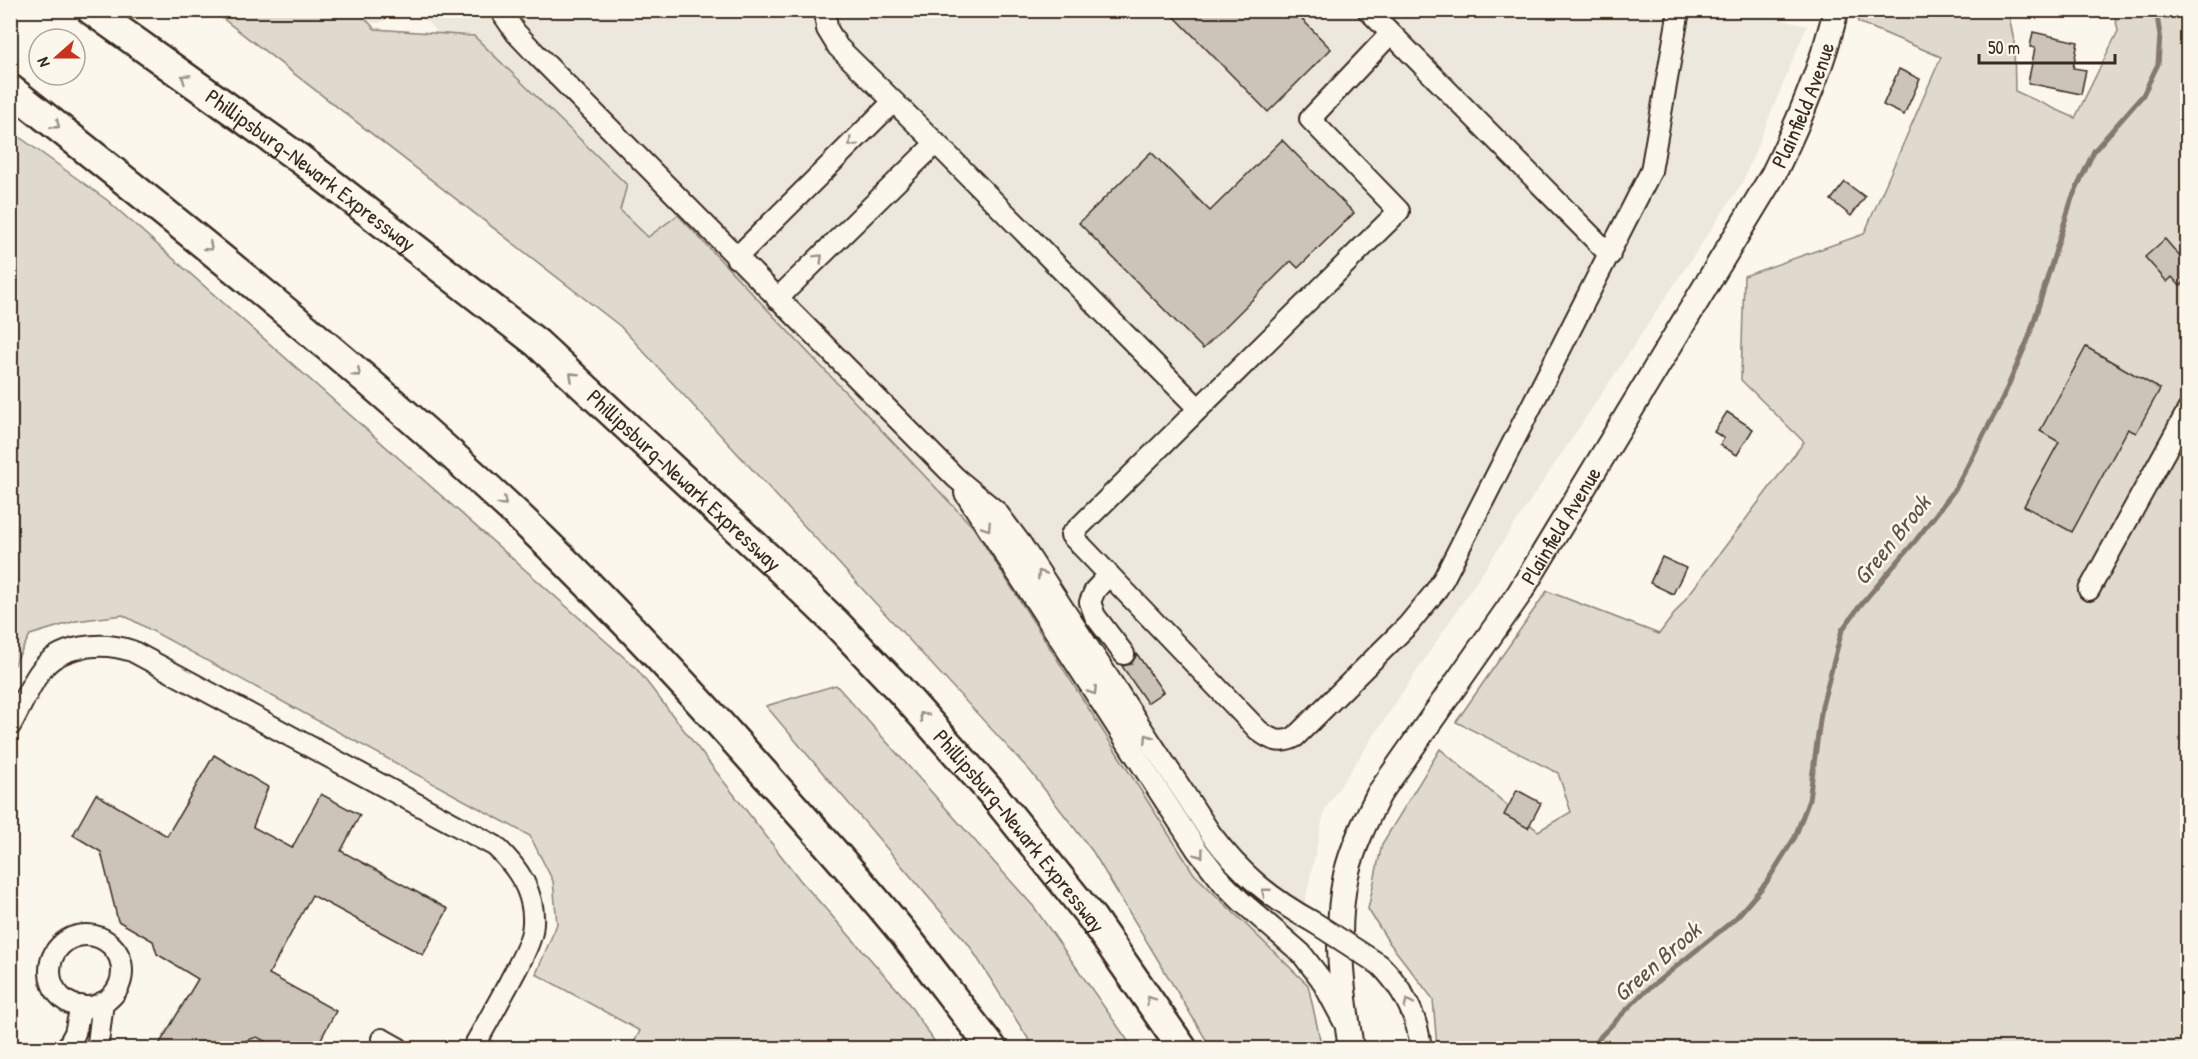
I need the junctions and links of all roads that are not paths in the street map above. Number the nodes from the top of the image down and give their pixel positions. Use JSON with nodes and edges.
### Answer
{"nodes":[{"id":1,"x":91,"y":10,"type":"edge"},
{"id":2,"x":500,"y":10,"type":"edge"},
{"id":3,"x":825,"y":10,"type":"edge"},
{"id":4,"x":1368,"y":10,"type":"edge"},
{"id":5,"x":1679,"y":10,"type":"edge"},
{"id":6,"x":1831,"y":12,"type":"edge"},
{"id":7,"x":1391,"y":33,"type":"junction"},
{"id":8,"x":10,"y":89,"type":"edge"},
{"id":9,"x":893,"y":102,"type":"junction"},
{"id":10,"x":936,"y":143,"type":"junction"},
{"id":11,"x":1610,"y":255,"type":"junction"},
{"id":12,"x":736,"y":258,"type":"junction"},
{"id":13,"x":777,"y":299,"type":"junction"},
{"id":14,"x":1199,"y":409,"type":"junction"},
{"id":15,"x":2187,"y":410,"type":"edge"},
{"id":16,"x":956,"y":478,"type":"junction"},
{"id":17,"x":1109,"y":575,"type":"junction"},
{"id":18,"x":2089,"y":590,"type":"dead end"},
{"id":19,"x":1124,"y":654,"type":"dead end"},
{"id":20,"x":10,"y":726,"type":"edge"},
{"id":21,"x":103,"y":1002,"type":"junction"},
{"id":22,"x":81,"y":1006,"type":"junction"},
{"id":23,"x":1349,"y":1039,"type":"edge"},
{"id":24,"x":67,"y":1048,"type":"edge"},
{"id":25,"x":96,"y":1048,"type":"edge"},
{"id":26,"x":473,"y":1048,"type":"edge"},
{"id":27,"x":992,"y":1048,"type":"edge"},
{"id":28,"x":1182,"y":1048,"type":"edge"},
{"id":29,"x":1421,"y":1048,"type":"edge"}],
"edges":[{"from":28,"to":1,"type":"highway","name":"Phillipsburg-Newark Expressway","one_way":true},
{"from":2,"to":12,"type":"lane"},
{"from":3,"to":9,"type":"lane"},
{"from":4,"to":7,"type":"lane"},
{"from":5,"to":11,"type":"lane"},
{"from":6,"to":23,"type":"main road","name":"Plainfield Avenue"},
{"from":7,"to":11,"type":"lane"},
{"from":7,"to":14,"type":"lane"},
{"from":8,"to":27,"type":"highway","one_way":true},
{"from":9,"to":10,"type":"lane"},
{"from":9,"to":12,"type":"lane","one_way":true},
{"from":13,"to":10,"type":"lane","one_way":true},
{"from":10,"to":14,"type":"lane"},
{"from":11,"to":17,"type":"lane"},
{"from":12,"to":13,"type":"lane"},
{"from":13,"to":16,"type":"lane"},
{"from":14,"to":17,"type":"lane"},
{"from":15,"to":18,"type":"lane"},
{"from":16,"to":23,"type":"lane","one_way":true},
{"from":29,"to":16,"type":"lane","one_way":true,"bridge":true},
{"from":17,"to":19,"type":"lane"},
{"from":20,"to":26,"type":"lane"},
{"from":21,"to":22,"type":"lane"},
{"from":21,"to":22,"type":"lane"},
{"from":21,"to":25,"type":"lane"},
{"from":22,"to":24,"type":"lane"}]}
